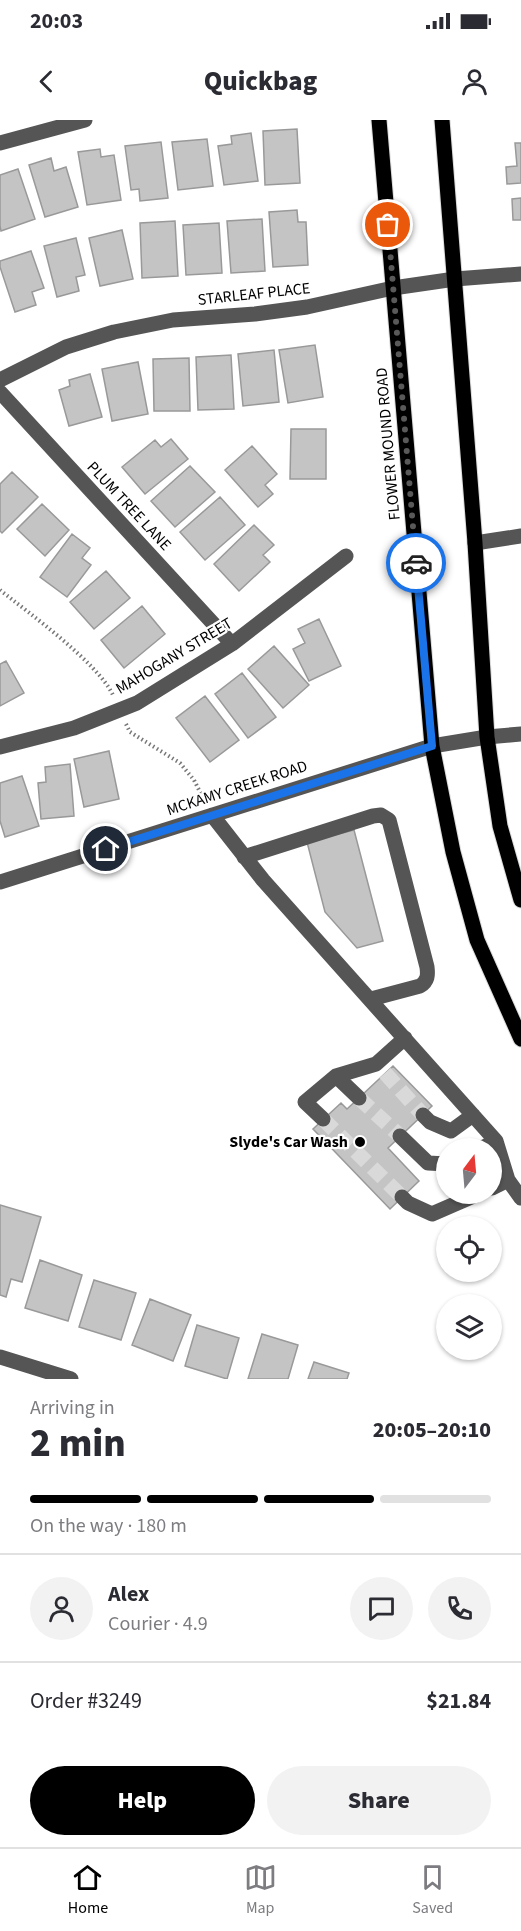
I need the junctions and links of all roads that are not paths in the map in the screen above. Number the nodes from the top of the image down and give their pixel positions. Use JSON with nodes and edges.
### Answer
{"nodes":[{"id":1,"x":85,"y":120,"type":"edge"},
{"id":2,"x":379,"y":120,"type":"edge"},
{"id":3,"x":442,"y":120,"type":"edge"},
{"id":4,"x":0,"y":143,"type":"edge"},
{"id":5,"x":521,"y":274,"type":"edge"},
{"id":6,"x":455,"y":279,"type":"junction"},
{"id":7,"x":393,"y":288,"type":"junction"},
{"id":8,"x":0,"y":380,"type":"edge"},
{"id":9,"x":0,"y":392,"type":"edge"},
{"id":10,"x":521,"y":536,"type":"edge"},
{"id":11,"x":475,"y":543,"type":"junction"},
{"id":12,"x":346,"y":556,"type":"dead end"},
{"id":13,"x":232,"y":644,"type":"junction"},
{"id":14,"x":521,"y":735,"type":"edge"},
{"id":15,"x":488,"y":737,"type":"junction"},
{"id":16,"x":432,"y":746,"type":"junction"},
{"id":17,"x":0,"y":747,"type":"edge"},
{"id":18,"x":212,"y":815,"type":"junction"},
{"id":19,"x":244,"y":857,"type":"junction"},
{"id":20,"x":0,"y":882,"type":"edge"},
{"id":21,"x":521,"y":900,"type":"edge"},
{"id":22,"x":371,"y":999,"type":"junction"},
{"id":23,"x":405,"y":1038,"type":"junction"},
{"id":24,"x":521,"y":1039,"type":"edge"},
{"id":25,"x":336,"y":1076,"type":"junction"},
{"id":26,"x":359,"y":1098,"type":"tunnel mouth"},
{"id":27,"x":423,"y":1115,"type":"tunnel mouth"},
{"id":28,"x":473,"y":1115,"type":"junction"},
{"id":29,"x":323,"y":1119,"type":"tunnel mouth"},
{"id":30,"x":400,"y":1136,"type":"tunnel mouth"},
{"id":31,"x":493,"y":1138,"type":"edge"},
{"id":32,"x":502,"y":1160,"type":"edge"},
{"id":33,"x":436,"y":1163,"type":"edge"},
{"id":34,"x":508,"y":1180,"type":"junction"},
{"id":35,"x":502,"y":1183,"type":"edge"},
{"id":36,"x":402,"y":1197,"type":"tunnel mouth"},
{"id":37,"x":521,"y":1198,"type":"edge"},
{"id":38,"x":455,"y":1204,"type":"edge"},
{"id":39,"x":0,"y":1357,"type":"edge"},
{"id":40,"x":71,"y":1379,"type":"edge"}],
"edges":[{"from":1,"to":4,"type":"street"},
{"from":2,"to":7,"type":"main road","name":"FLOWER MOUND ROAD"},
{"from":3,"to":6,"type":"main road"},
{"from":5,"to":6,"type":"street","name":"STARLEAF PLACE"},
{"from":6,"to":7,"type":"street","name":"STARLEAF PLACE"},
{"from":6,"to":11,"type":"main road"},
{"from":7,"to":8,"type":"street","name":"STARLEAF PLACE"},
{"from":7,"to":16,"type":"main road","name":"FLOWER MOUND ROAD"},
{"from":9,"to":13,"type":"street","name":"PLUM TREE LANE"},
{"from":10,"to":11,"type":"street"},
{"from":11,"to":15,"type":"main road"},
{"from":12,"to":13,"type":"street","name":"MAHOGANY STREET"},
{"from":13,"to":17,"type":"street","name":"MAHOGANY STREET"},
{"from":14,"to":15,"type":"street","name":"MCKAMY CREEK ROAD"},
{"from":15,"to":16,"type":"street","name":"MCKAMY CREEK ROAD"},
{"from":15,"to":21,"type":"main road"},
{"from":16,"to":18,"type":"street","name":"MCKAMY CREEK ROAD"},
{"from":16,"to":24,"type":"main road","name":"FLOWER MOUND ROAD"},
{"from":18,"to":19,"type":"street"},
{"from":18,"to":20,"type":"street","name":"MCKAMY CREEK ROAD"},
{"from":19,"to":22,"type":"street"},
{"from":19,"to":22,"type":"street"},
{"from":22,"to":23,"type":"street"},
{"from":23,"to":25,"type":"street"},
{"from":23,"to":28,"type":"street"},
{"from":25,"to":26,"type":"street"},
{"from":25,"to":29,"type":"street"},
{"from":27,"to":28,"type":"street"},
{"from":28,"to":31,"type":"street"},
{"from":30,"to":33,"type":"street"},
{"from":32,"to":34,"type":"street"},
{"from":34,"to":35,"type":"street"},
{"from":34,"to":37,"type":"street"},
{"from":36,"to":38,"type":"street"},
{"from":39,"to":40,"type":"street"}]}
